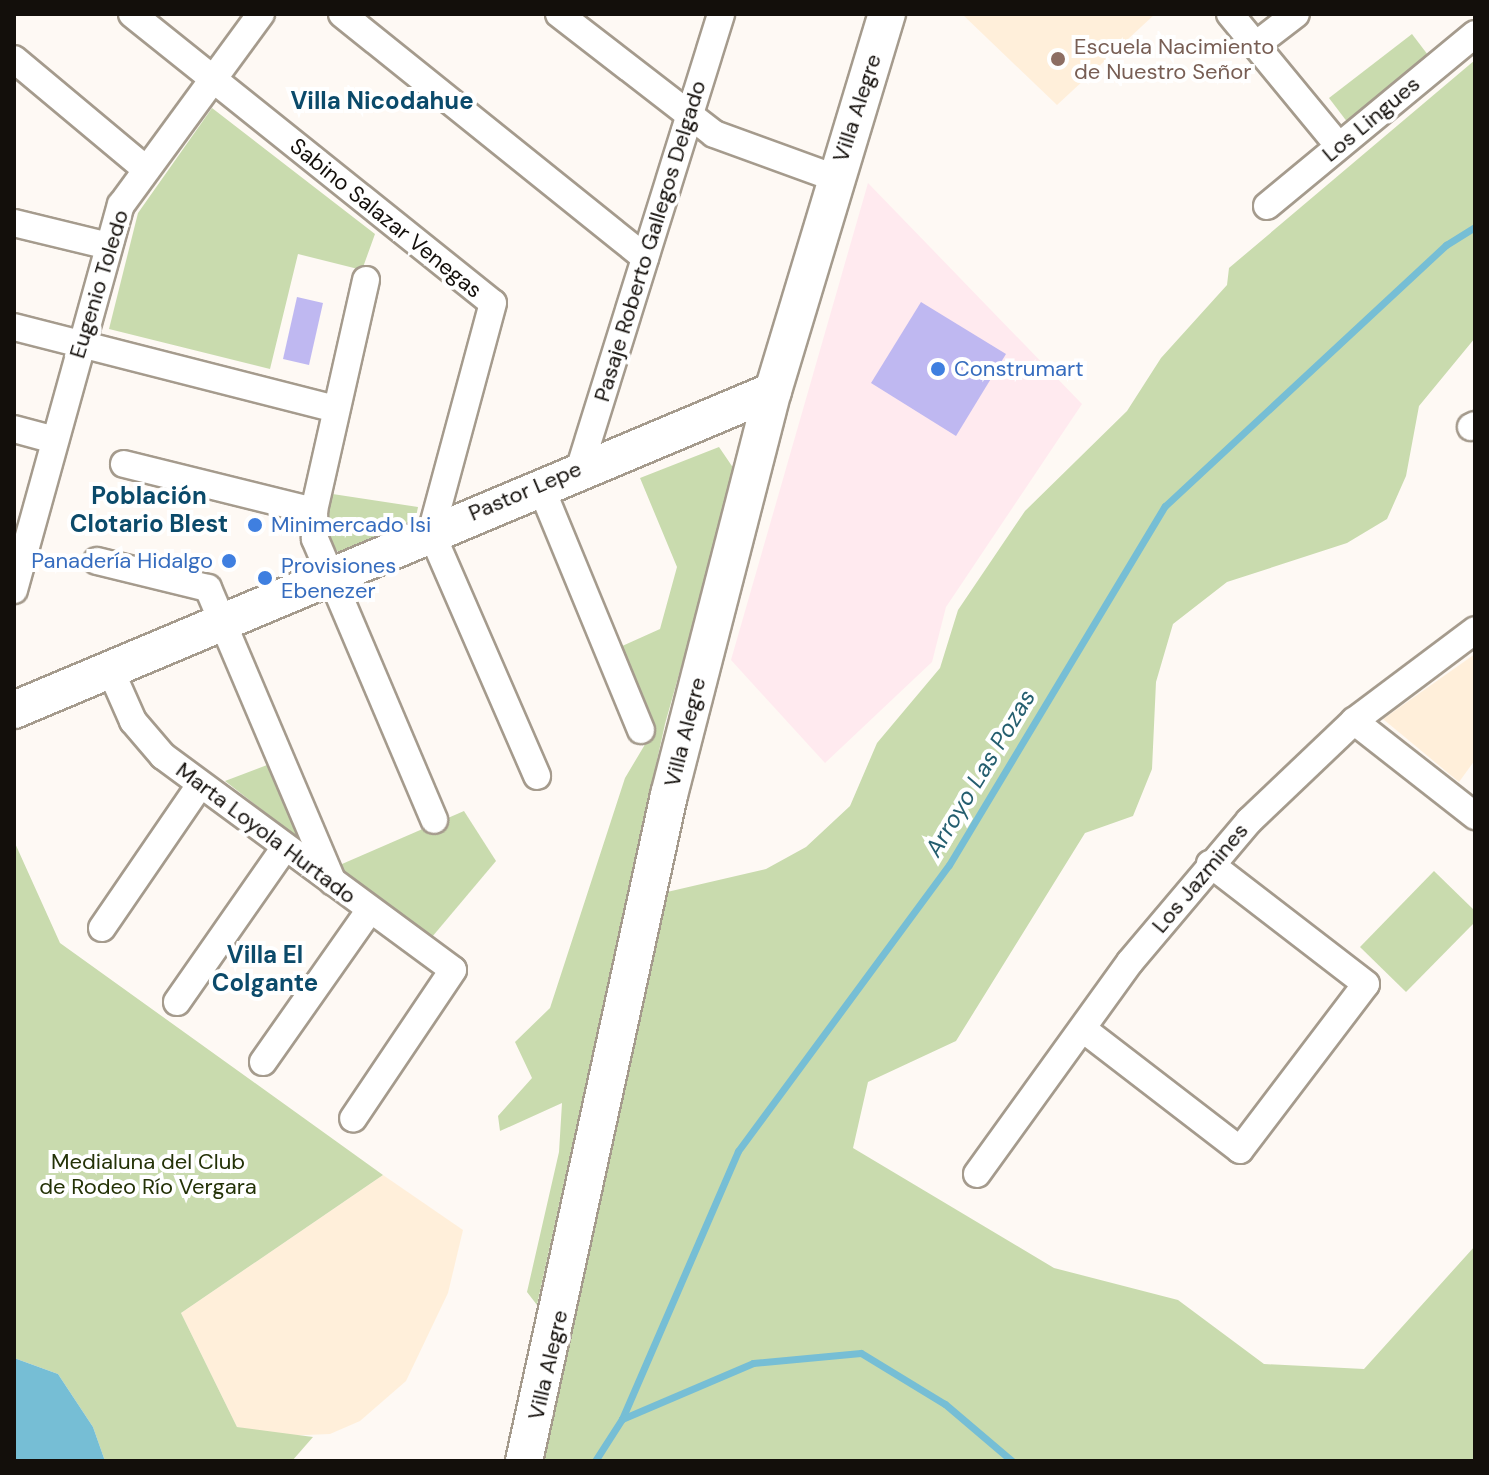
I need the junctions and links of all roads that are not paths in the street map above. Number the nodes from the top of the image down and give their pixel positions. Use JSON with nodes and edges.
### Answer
{"nodes":[{"id":1,"x":132,"y":14,"type":"edge"},
{"id":2,"x":261,"y":14,"type":"edge"},
{"id":3,"x":342,"y":14,"type":"edge"},
{"id":4,"x":559,"y":14,"type":"edge"},
{"id":5,"x":721,"y":14,"type":"edge"},
{"id":6,"x":887,"y":14,"type":"edge"},
{"id":7,"x":1230,"y":14,"type":"edge"},
{"id":8,"x":1296,"y":14,"type":"edge"},
{"id":9,"x":1464,"y":14,"type":"edge"},
{"id":10,"x":1475,"y":33,"type":"edge"},
{"id":11,"x":1257,"y":44,"type":"junction"},
{"id":12,"x":14,"y":59,"type":"edge"},
{"id":13,"x":212,"y":79,"type":"junction"},
{"id":14,"x":689,"y":113,"type":"junction"},
{"id":15,"x":1339,"y":146,"type":"junction"},
{"id":16,"x":143,"y":167,"type":"junction"},
{"id":17,"x":835,"y":178,"type":"junction"},
{"id":18,"x":1267,"y":206,"type":"dead end"},
{"id":19,"x":14,"y":223,"type":"edge"},
{"id":20,"x":108,"y":246,"type":"junction"},
{"id":21,"x":645,"y":258,"type":"junction"},
{"id":22,"x":366,"y":280,"type":"dead end"},
{"id":23,"x":14,"y":327,"type":"edge"},
{"id":24,"x":80,"y":344,"type":"junction"},
{"id":25,"x":773,"y":391,"type":"junction"},
{"id":26,"x":335,"y":409,"type":"junction"},
{"id":27,"x":14,"y":429,"type":"edge"},
{"id":28,"x":51,"y":439,"type":"junction"},
{"id":29,"x":124,"y":464,"type":"dead end"},
{"id":30,"x":580,"y":467,"type":"junction"},
{"id":31,"x":540,"y":485,"type":"junction"},
{"id":32,"x":314,"y":511,"type":"junction"},
{"id":33,"x":431,"y":532,"type":"junction"},
{"id":34,"x":21,"y":533,"type":"edge"},
{"id":35,"x":97,"y":561,"type":"dead end"},
{"id":36,"x":328,"y":576,"type":"junction"},
{"id":37,"x":14,"y":590,"type":"edge"},
{"id":38,"x":227,"y":619,"type":"junction"},
{"id":39,"x":1475,"y":630,"type":"edge"},
{"id":40,"x":110,"y":669,"type":"junction"},
{"id":41,"x":14,"y":710,"type":"edge"},
{"id":42,"x":1354,"y":721,"type":"junction"},
{"id":43,"x":641,"y":730,"type":"dead end"},
{"id":44,"x":537,"y":776,"type":"dead end"},
{"id":45,"x":200,"y":785,"type":"junction"},
{"id":46,"x":1475,"y":816,"type":"edge"},
{"id":47,"x":434,"y":820,"type":"dead end"},
{"id":48,"x":285,"y":847,"type":"junction"},
{"id":49,"x":1210,"y":864,"type":"junction"},
{"id":50,"x":333,"y":882,"type":"junction"},
{"id":51,"x":370,"y":910,"type":"junction"},
{"id":52,"x":102,"y":928,"type":"dead end"},
{"id":53,"x":177,"y":1002,"type":"dead end"},
{"id":54,"x":1083,"y":1029,"type":"junction"},
{"id":55,"x":263,"y":1062,"type":"dead end"},
{"id":56,"x":353,"y":1119,"type":"dead end"},
{"id":57,"x":977,"y":1174,"type":"dead end"},
{"id":58,"x":524,"y":1461,"type":"edge"}],
"edges":[{"from":1,"to":13,"type":"street","name":"Sabino Salazar Venegas"},
{"from":2,"to":13,"type":"street","name":"Eugenio Toledo"},
{"from":3,"to":21,"type":"street"},
{"from":4,"to":14,"type":"street"},
{"from":5,"to":14,"type":"street","name":"Pasaje Roberto Gallegos Delgado"},
{"from":6,"to":17,"type":"main road","name":"Villa Alegre"},
{"from":7,"to":11,"type":"street"},
{"from":8,"to":11,"type":"street"},
{"from":9,"to":10,"type":"street"},
{"from":10,"to":15,"type":"street","name":"Los Lingues"},
{"from":11,"to":15,"type":"street"},
{"from":12,"to":16,"type":"street"},
{"from":13,"to":16,"type":"street","name":"Eugenio Toledo"},
{"from":13,"to":33,"type":"street","name":"Sabino Salazar Venegas"},
{"from":14,"to":17,"type":"street"},
{"from":14,"to":21,"type":"street","name":"Pasaje Roberto Gallegos Delgado"},
{"from":15,"to":18,"type":"street","name":"Los Lingues"},
{"from":16,"to":20,"type":"street","name":"Eugenio Toledo"},
{"from":17,"to":25,"type":"main road","name":"Villa Alegre"},
{"from":19,"to":20,"type":"street"},
{"from":20,"to":24,"type":"street","name":"Eugenio Toledo"},
{"from":21,"to":30,"type":"street","name":"Pasaje Roberto Gallegos Delgado"},
{"from":22,"to":26,"type":"street"},
{"from":23,"to":24,"type":"street"},
{"from":24,"to":26,"type":"street"},
{"from":24,"to":28,"type":"street","name":"Eugenio Toledo"},
{"from":25,"to":30,"type":"main road","name":"Pastor Lepe"},
{"from":25,"to":58,"type":"main road","name":"Villa Alegre"},
{"from":26,"to":32,"type":"street"},
{"from":27,"to":28,"type":"street"},
{"from":28,"to":34,"type":"street","name":"Eugenio Toledo"},
{"from":29,"to":32,"type":"street"},
{"from":30,"to":31,"type":"main road","name":"Pastor Lepe"},
{"from":31,"to":33,"type":"main road","name":"Pastor Lepe"},
{"from":31,"to":43,"type":"street"},
{"from":32,"to":36,"type":"street"},
{"from":33,"to":36,"type":"main road","name":"Pastor Lepe"},
{"from":33,"to":44,"type":"street"},
{"from":34,"to":37,"type":"street","name":"Eugenio Toledo"},
{"from":35,"to":38,"type":"street"},
{"from":36,"to":38,"type":"main road","name":"Pastor Lepe"},
{"from":36,"to":47,"type":"street"},
{"from":38,"to":40,"type":"main road","name":"Pastor Lepe"},
{"from":38,"to":50,"type":"street"},
{"from":39,"to":42,"type":"street","name":"Los Jazmines"},
{"from":40,"to":41,"type":"main road","name":"Pastor Lepe"},
{"from":40,"to":45,"type":"street","name":"Marta Loyola Hurtado"},
{"from":42,"to":46,"type":"street"},
{"from":42,"to":49,"type":"street","name":"Los Jazmines"},
{"from":45,"to":48,"type":"street","name":"Marta Loyola Hurtado"},
{"from":45,"to":52,"type":"street"},
{"from":48,"to":50,"type":"street","name":"Marta Loyola Hurtado"},
{"from":48,"to":53,"type":"street"},
{"from":49,"to":54,"type":"street","name":"Los Jazmines"},
{"from":49,"to":54,"type":"street"},
{"from":50,"to":51,"type":"street","name":"Marta Loyola Hurtado"},
{"from":51,"to":55,"type":"street"},
{"from":51,"to":56,"type":"street","name":"Marta Loyola Hurtado"},
{"from":54,"to":57,"type":"street","name":"Los Jazmines"}]}
